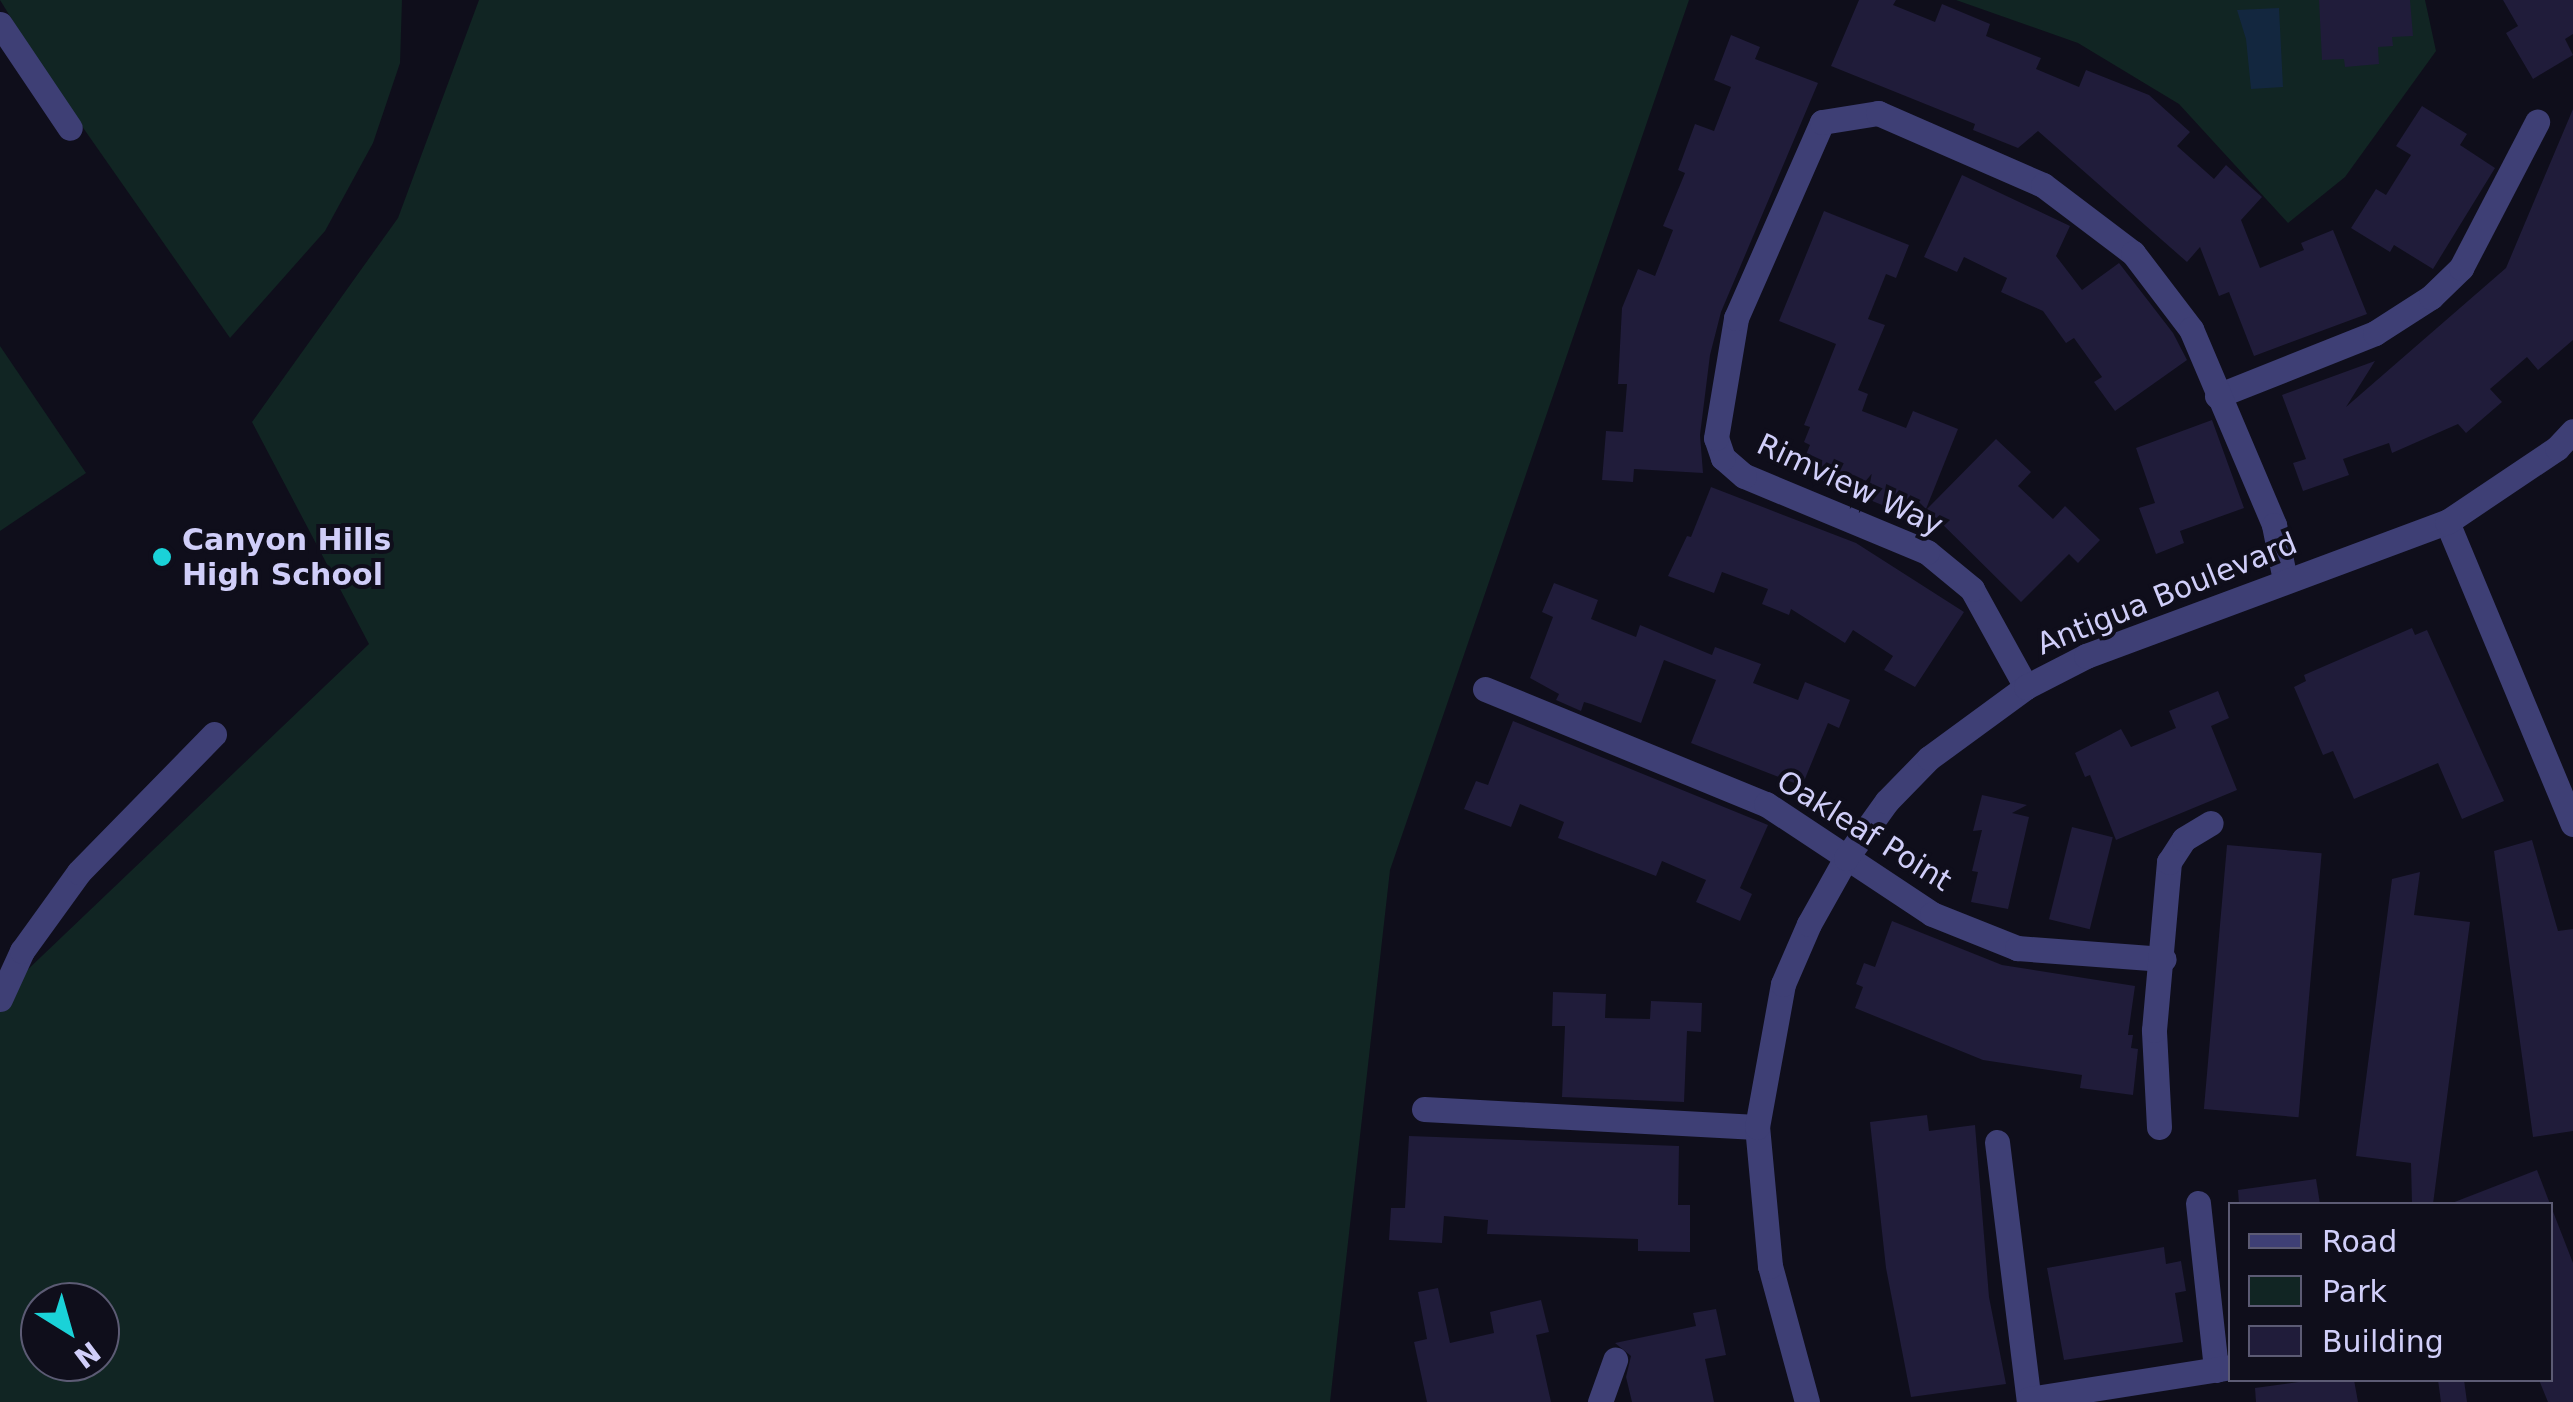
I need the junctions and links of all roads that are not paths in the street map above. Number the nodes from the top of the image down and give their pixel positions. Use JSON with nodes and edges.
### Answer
{"nodes":[{"id":1,"x":0,"y":24,"type":"edge"},
{"id":2,"x":2537,"y":122,"type":"dead end"},
{"id":3,"x":70,"y":128,"type":"dead end"},
{"id":4,"x":2217,"y":396,"type":"junction"},
{"id":5,"x":2573,"y":431,"type":"edge"},
{"id":6,"x":2446,"y":522,"type":"junction"},
{"id":7,"x":2285,"y":580,"type":"junction"},
{"id":8,"x":2026,"y":687,"type":"junction"},
{"id":9,"x":1485,"y":690,"type":"dead end"},
{"id":10,"x":214,"y":734,"type":"dead end"},
{"id":11,"x":2212,"y":823,"type":"dead end"},
{"id":12,"x":2573,"y":824,"type":"edge"},
{"id":13,"x":1846,"y":858,"type":"junction"},
{"id":14,"x":2164,"y":960,"type":"junction"},
{"id":15,"x":0,"y":999,"type":"edge"},
{"id":16,"x":1424,"y":1109,"type":"dead end"},
{"id":17,"x":1756,"y":1126,"type":"junction"},
{"id":18,"x":2160,"y":1126,"type":"dead end"},
{"id":19,"x":1997,"y":1142,"type":"dead end"},
{"id":20,"x":2198,"y":1203,"type":"dead end"},
{"id":21,"x":1615,"y":1360,"type":"dead end"},
{"id":22,"x":2223,"y":1368,"type":"edge"},
{"id":23,"x":2029,"y":1400,"type":"edge"},
{"id":24,"x":1600,"y":1402,"type":"edge"},
{"id":25,"x":1806,"y":1402,"type":"edge"}],
"edges":[{"from":1,"to":3,"type":"street"},
{"from":2,"to":4,"type":"street"},
{"from":4,"to":7,"type":"street"},
{"from":4,"to":8,"type":"street","name":"Rimview Way"},
{"from":5,"to":6,"type":"street","name":"Antigua Boulevard"},
{"from":6,"to":7,"type":"street","name":"Antigua Boulevard"},
{"from":6,"to":12,"type":"street"},
{"from":7,"to":8,"type":"street","name":"Antigua Boulevard"},
{"from":8,"to":13,"type":"street","name":"Antigua Boulevard"},
{"from":9,"to":13,"type":"street","name":"Oakleaf Point"},
{"from":10,"to":15,"type":"street"},
{"from":11,"to":14,"type":"street"},
{"from":13,"to":14,"type":"street","name":"Oakleaf Point"},
{"from":13,"to":17,"type":"street","name":"Antigua Boulevard"},
{"from":14,"to":18,"type":"street"},
{"from":16,"to":17,"type":"street"},
{"from":17,"to":25,"type":"street","name":"Antigua Boulevard"},
{"from":19,"to":23,"type":"street"},
{"from":20,"to":22,"type":"street"},
{"from":21,"to":24,"type":"street"},
{"from":22,"to":23,"type":"street"}]}
